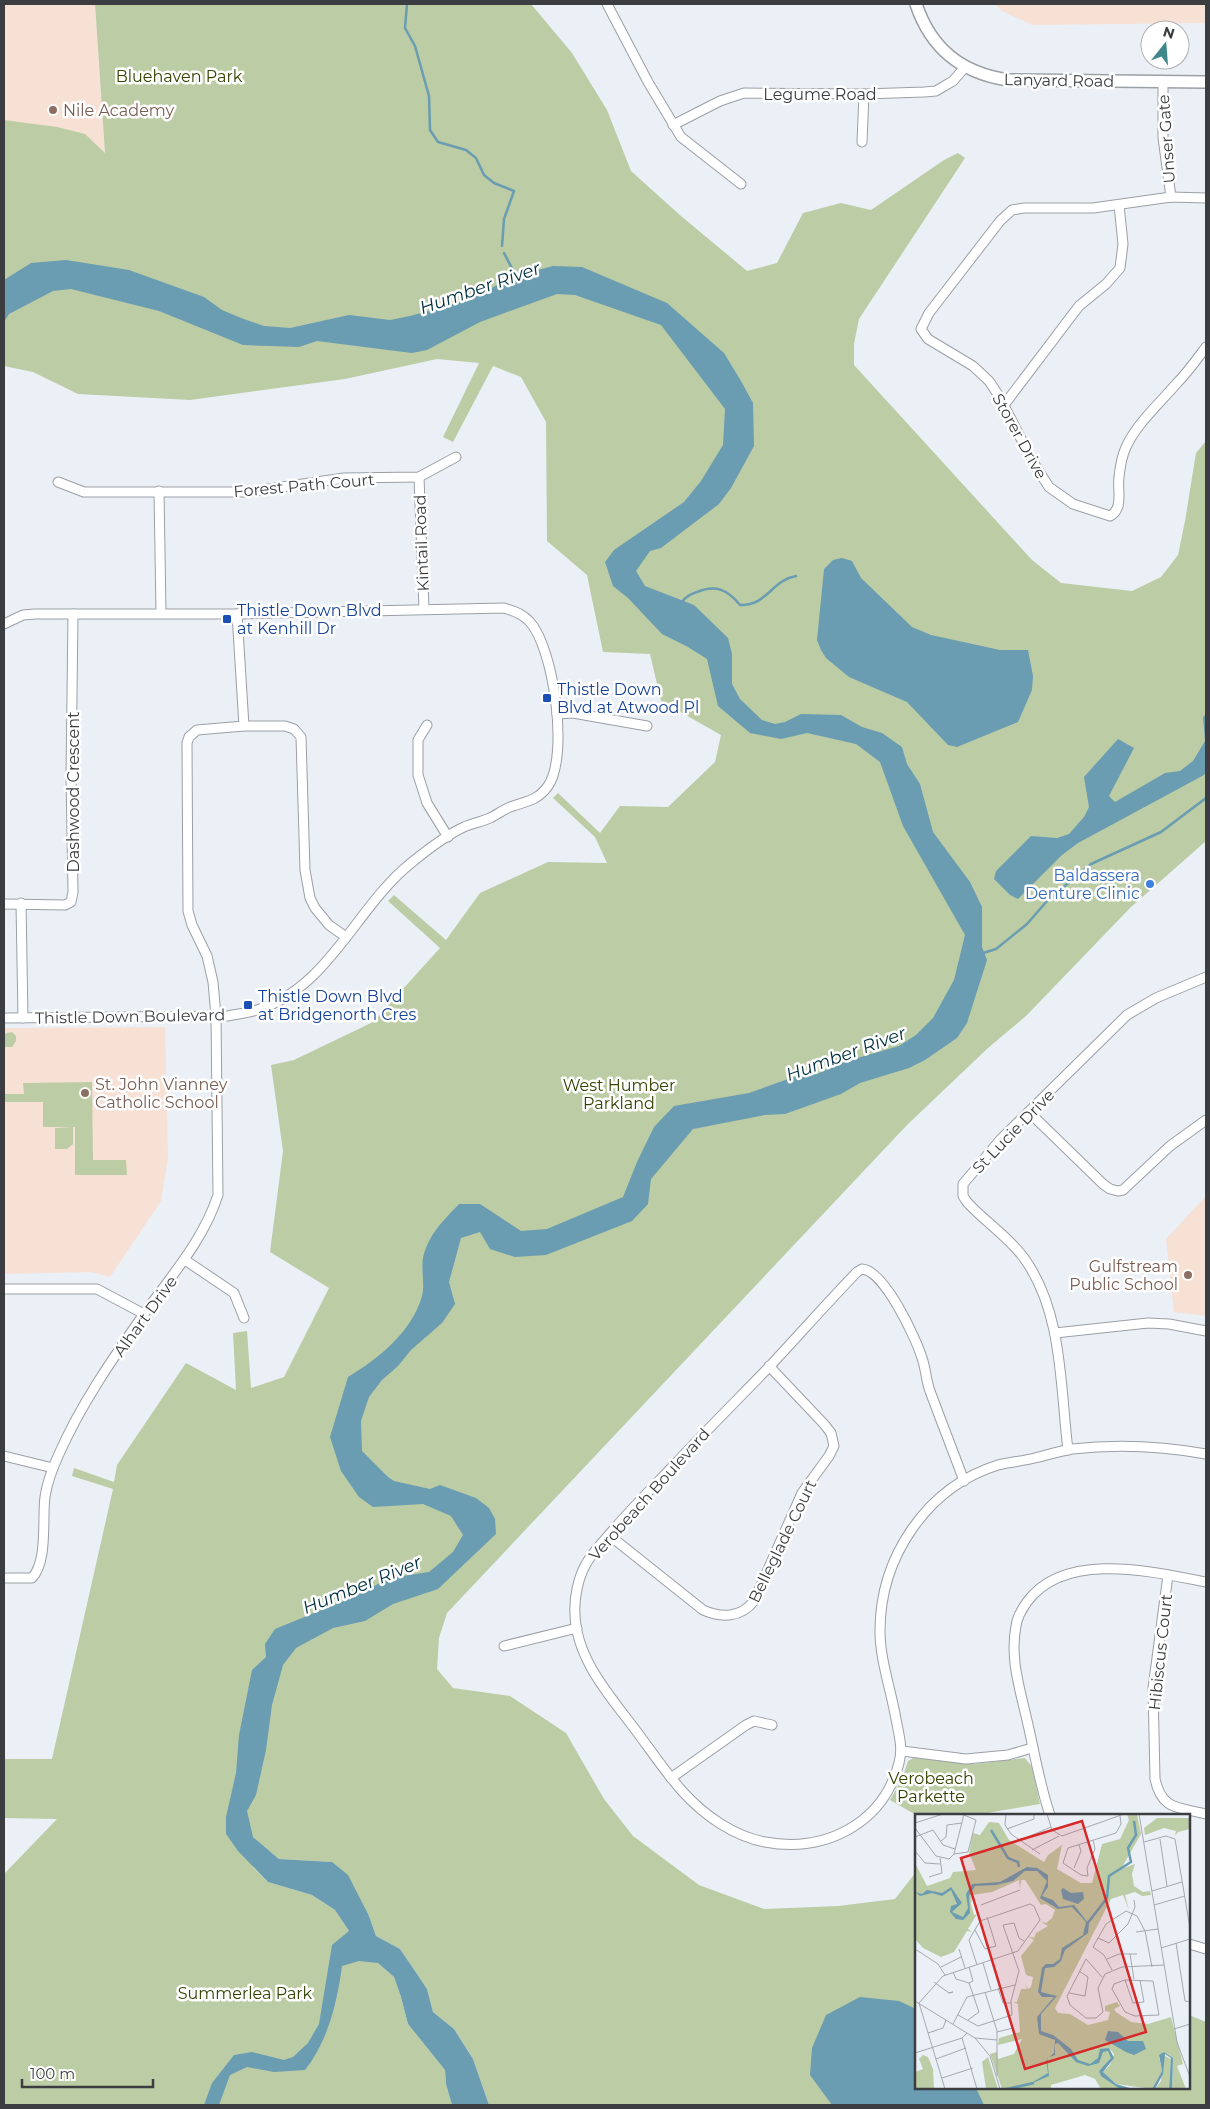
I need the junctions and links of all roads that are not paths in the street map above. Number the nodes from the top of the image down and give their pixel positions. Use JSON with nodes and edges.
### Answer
{"nodes":[{"id":1,"x":607,"y":4,"type":"edge"},
{"id":2,"x":916,"y":4,"type":"edge"},
{"id":3,"x":965,"y":67,"type":"junction"},
{"id":4,"x":1163,"y":82,"type":"junction"},
{"id":5,"x":1206,"y":82,"type":"edge"},
{"id":6,"x":864,"y":94,"type":"junction"},
{"id":7,"x":673,"y":126,"type":"junction"},
{"id":8,"x":862,"y":142,"type":"dead end"},
{"id":9,"x":741,"y":184,"type":"dead end"},
{"id":10,"x":1171,"y":197,"type":"junction"},
{"id":11,"x":1206,"y":198,"type":"edge"},
{"id":12,"x":1119,"y":204,"type":"junction"},
{"id":13,"x":1206,"y":347,"type":"edge"},
{"id":14,"x":1004,"y":405,"type":"junction"},
{"id":15,"x":456,"y":458,"type":"dead end"},
{"id":16,"x":419,"y":477,"type":"junction"},
{"id":17,"x":58,"y":482,"type":"dead end"},
{"id":18,"x":159,"y":491,"type":"junction"},
{"id":19,"x":424,"y":609,"type":"junction"},
{"id":20,"x":161,"y":613,"type":"junction"},
{"id":21,"x":74,"y":614,"type":"junction"},
{"id":22,"x":237,"y":614,"type":"junction"},
{"id":23,"x":4,"y":624,"type":"edge"},
{"id":24,"x":557,"y":714,"type":"junction"},
{"id":25,"x":427,"y":725,"type":"dead end"},
{"id":26,"x":244,"y":726,"type":"junction"},
{"id":27,"x":647,"y":726,"type":"dead end"},
{"id":28,"x":448,"y":838,"type":"junction"},
{"id":29,"x":4,"y":904,"type":"edge"},
{"id":30,"x":21,"y":904,"type":"junction"},
{"id":31,"x":346,"y":938,"type":"junction"},
{"id":32,"x":1206,"y":977,"type":"edge"},
{"id":33,"x":216,"y":1016,"type":"junction"},
{"id":34,"x":4,"y":1018,"type":"edge"},
{"id":35,"x":23,"y":1018,"type":"junction"},
{"id":36,"x":1030,"y":1113,"type":"junction"},
{"id":37,"x":1206,"y":1120,"type":"edge"},
{"id":38,"x":185,"y":1260,"type":"junction"},
{"id":39,"x":4,"y":1289,"type":"edge"},
{"id":40,"x":144,"y":1314,"type":"junction"},
{"id":41,"x":244,"y":1318,"type":"dead end"},
{"id":42,"x":1206,"y":1331,"type":"edge"},
{"id":43,"x":1055,"y":1333,"type":"junction"},
{"id":44,"x":769,"y":1366,"type":"junction"},
{"id":45,"x":1068,"y":1450,"type":"junction"},
{"id":46,"x":1206,"y":1454,"type":"edge"},
{"id":47,"x":4,"y":1456,"type":"edge"},
{"id":48,"x":53,"y":1468,"type":"junction"},
{"id":49,"x":964,"y":1481,"type":"junction"},
{"id":50,"x":609,"y":1535,"type":"junction"},
{"id":51,"x":1168,"y":1575,"type":"junction"},
{"id":52,"x":4,"y":1578,"type":"edge"},
{"id":53,"x":1206,"y":1582,"type":"edge"},
{"id":54,"x":577,"y":1628,"type":"junction"},
{"id":55,"x":504,"y":1646,"type":"dead end"},
{"id":56,"x":772,"y":1725,"type":"dead end"},
{"id":57,"x":1032,"y":1748,"type":"junction"},
{"id":58,"x":902,"y":1751,"type":"junction"},
{"id":59,"x":671,"y":1778,"type":"junction"},
{"id":60,"x":1050,"y":1814,"type":"edge"},
{"id":61,"x":1206,"y":1814,"type":"edge"},
{"id":62,"x":1190,"y":1944,"type":"edge"},
{"id":63,"x":1206,"y":1949,"type":"edge"}],
"edges":[{"from":1,"to":7,"type":"street"},
{"from":2,"to":3,"type":"street","name":"Lanyard Road"},
{"from":3,"to":4,"type":"street","name":"Lanyard Road"},
{"from":3,"to":6,"type":"street","name":"Legume Road"},
{"from":4,"to":5,"type":"street","name":"Lanyard Road"},
{"from":4,"to":10,"type":"street","name":"Unser Gate"},
{"from":6,"to":7,"type":"street","name":"Legume Road"},
{"from":6,"to":8,"type":"street"},
{"from":7,"to":9,"type":"street"},
{"from":10,"to":11,"type":"street"},
{"from":10,"to":12,"type":"street"},
{"from":12,"to":14,"type":"street"},
{"from":12,"to":14,"type":"street","name":"Storer Drive"},
{"from":13,"to":14,"type":"street","name":"Storer Drive"},
{"from":15,"to":16,"type":"street","name":"Forest Path Court"},
{"from":16,"to":18,"type":"street","name":"Forest Path Court"},
{"from":16,"to":19,"type":"street","name":"Kintail Road"},
{"from":17,"to":18,"type":"street","name":"Forest Path Court"},
{"from":18,"to":20,"type":"street"},
{"from":19,"to":22,"type":"street","name":"Thistle Down Boulevard"},
{"from":19,"to":24,"type":"street","name":"Thistle Down Boulevard"},
{"from":20,"to":21,"type":"street","name":"Thistle Down Boulevard"},
{"from":20,"to":22,"type":"street","name":"Thistle Down Boulevard"},
{"from":21,"to":23,"type":"street","name":"Thistle Down Boulevard"},
{"from":21,"to":30,"type":"street","name":"Dashwood Crescent"},
{"from":22,"to":26,"type":"street"},
{"from":24,"to":27,"type":"street"},
{"from":24,"to":28,"type":"street","name":"Thistle Down Boulevard"},
{"from":25,"to":28,"type":"street"},
{"from":26,"to":31,"type":"street","name":"Alhart Drive"},
{"from":26,"to":33,"type":"street","name":"Alhart Drive"},
{"from":28,"to":31,"type":"street","name":"Thistle Down Boulevard"},
{"from":29,"to":30,"type":"street","name":"Dashwood Crescent"},
{"from":30,"to":35,"type":"street"},
{"from":31,"to":33,"type":"street","name":"Thistle Down Boulevard"},
{"from":32,"to":36,"type":"street","name":"St Lucie Drive"},
{"from":33,"to":35,"type":"street","name":"Thistle Down Boulevard"},
{"from":33,"to":38,"type":"street","name":"Alhart Drive"},
{"from":34,"to":35,"type":"street","name":"Thistle Down Boulevard"},
{"from":36,"to":37,"type":"street"},
{"from":36,"to":43,"type":"street","name":"St Lucie Drive"},
{"from":38,"to":40,"type":"street","name":"Alhart Drive"},
{"from":38,"to":41,"type":"street"},
{"from":39,"to":40,"type":"street"},
{"from":40,"to":48,"type":"street","name":"Alhart Drive"},
{"from":42,"to":43,"type":"street"},
{"from":43,"to":45,"type":"street","name":"St Lucie Drive"},
{"from":44,"to":49,"type":"street","name":"Verobeach Boulevard"},
{"from":44,"to":50,"type":"street","name":"Verobeach Boulevard"},
{"from":44,"to":50,"type":"street","name":"Belleglade Court"},
{"from":45,"to":46,"type":"street","name":"Verobeach Boulevard"},
{"from":45,"to":49,"type":"street","name":"Verobeach Boulevard"},
{"from":47,"to":48,"type":"street"},
{"from":48,"to":52,"type":"street","name":"Alhart Drive"},
{"from":49,"to":58,"type":"street","name":"Verobeach Boulevard"},
{"from":50,"to":54,"type":"street","name":"Verobeach Boulevard"},
{"from":51,"to":53,"type":"street"},
{"from":51,"to":57,"type":"street"},
{"from":51,"to":61,"type":"street","name":"Hibiscus Court"},
{"from":54,"to":55,"type":"street"},
{"from":54,"to":59,"type":"street","name":"Verobeach Boulevard"},
{"from":56,"to":59,"type":"street"},
{"from":57,"to":58,"type":"street"},
{"from":57,"to":60,"type":"street"},
{"from":58,"to":59,"type":"street","name":"Verobeach Boulevard"},
{"from":62,"to":63,"type":"street"}]}
